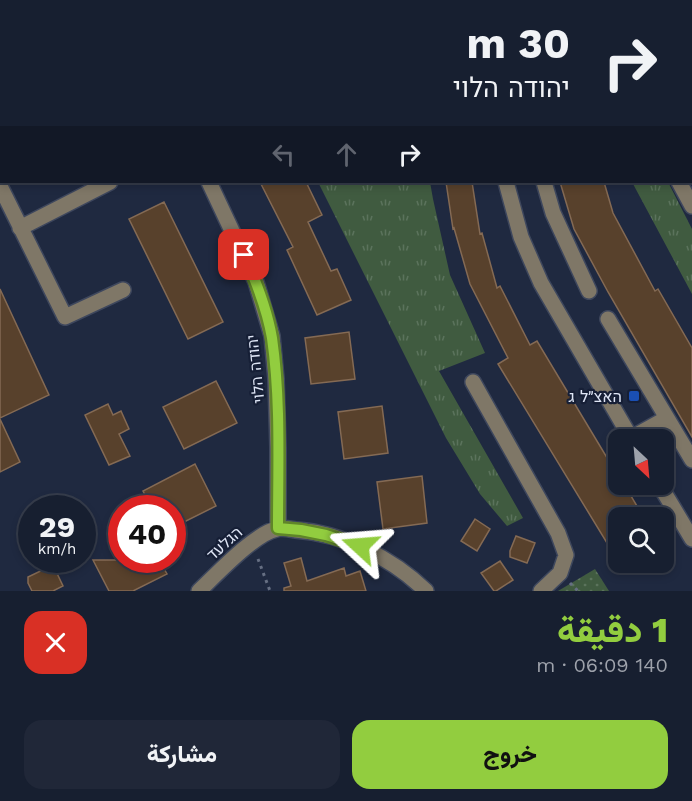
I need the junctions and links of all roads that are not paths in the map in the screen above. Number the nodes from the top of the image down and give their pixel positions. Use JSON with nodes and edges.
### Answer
{"nodes":[{"id":1,"x":108,"y":183,"type":"edge"},
{"id":2,"x":209,"y":183,"type":"edge"},
{"id":3,"x":506,"y":183,"type":"edge"},
{"id":4,"x":544,"y":183,"type":"edge"},
{"id":5,"x":680,"y":183,"type":"edge"},
{"id":6,"x":0,"y":186,"type":"edge"},
{"id":7,"x":692,"y":206,"type":"edge"},
{"id":8,"x":4,"y":207,"type":"edge"},
{"id":9,"x":20,"y":228,"type":"junction"},
{"id":10,"x":123,"y":290,"type":"dead end"},
{"id":11,"x":589,"y":291,"type":"dead end"},
{"id":12,"x":608,"y":319,"type":"dead end"},
{"id":13,"x":473,"y":382,"type":"dead end"},
{"id":14,"x":667,"y":418,"type":"junction"},
{"id":15,"x":626,"y":429,"type":"edge"},
{"id":16,"x":649,"y":429,"type":"edge"},
{"id":17,"x":692,"y":460,"type":"edge"},
{"id":18,"x":666,"y":495,"type":"edge"},
{"id":19,"x":278,"y":528,"type":"junction"},
{"id":20,"x":692,"y":539,"type":"edge"},
{"id":21,"x":199,"y":591,"type":"edge"},
{"id":22,"x":426,"y":591,"type":"edge"},
{"id":23,"x":541,"y":591,"type":"edge"}],
"edges":[{"from":1,"to":9,"type":"street"},
{"from":2,"to":19,"type":"street","name":"יהודה הלוי"},
{"from":3,"to":15,"type":"street"},
{"from":4,"to":11,"type":"street"},
{"from":5,"to":7,"type":"street"},
{"from":6,"to":8,"type":"street"},
{"from":8,"to":9,"type":"street"},
{"from":9,"to":10,"type":"street"},
{"from":12,"to":14,"type":"street"},
{"from":13,"to":23,"type":"street"},
{"from":14,"to":16,"type":"street"},
{"from":14,"to":17,"type":"street"},
{"from":18,"to":20,"type":"street"},
{"from":19,"to":21,"type":"street","name":"הגלעד"},
{"from":19,"to":22,"type":"street"}]}
